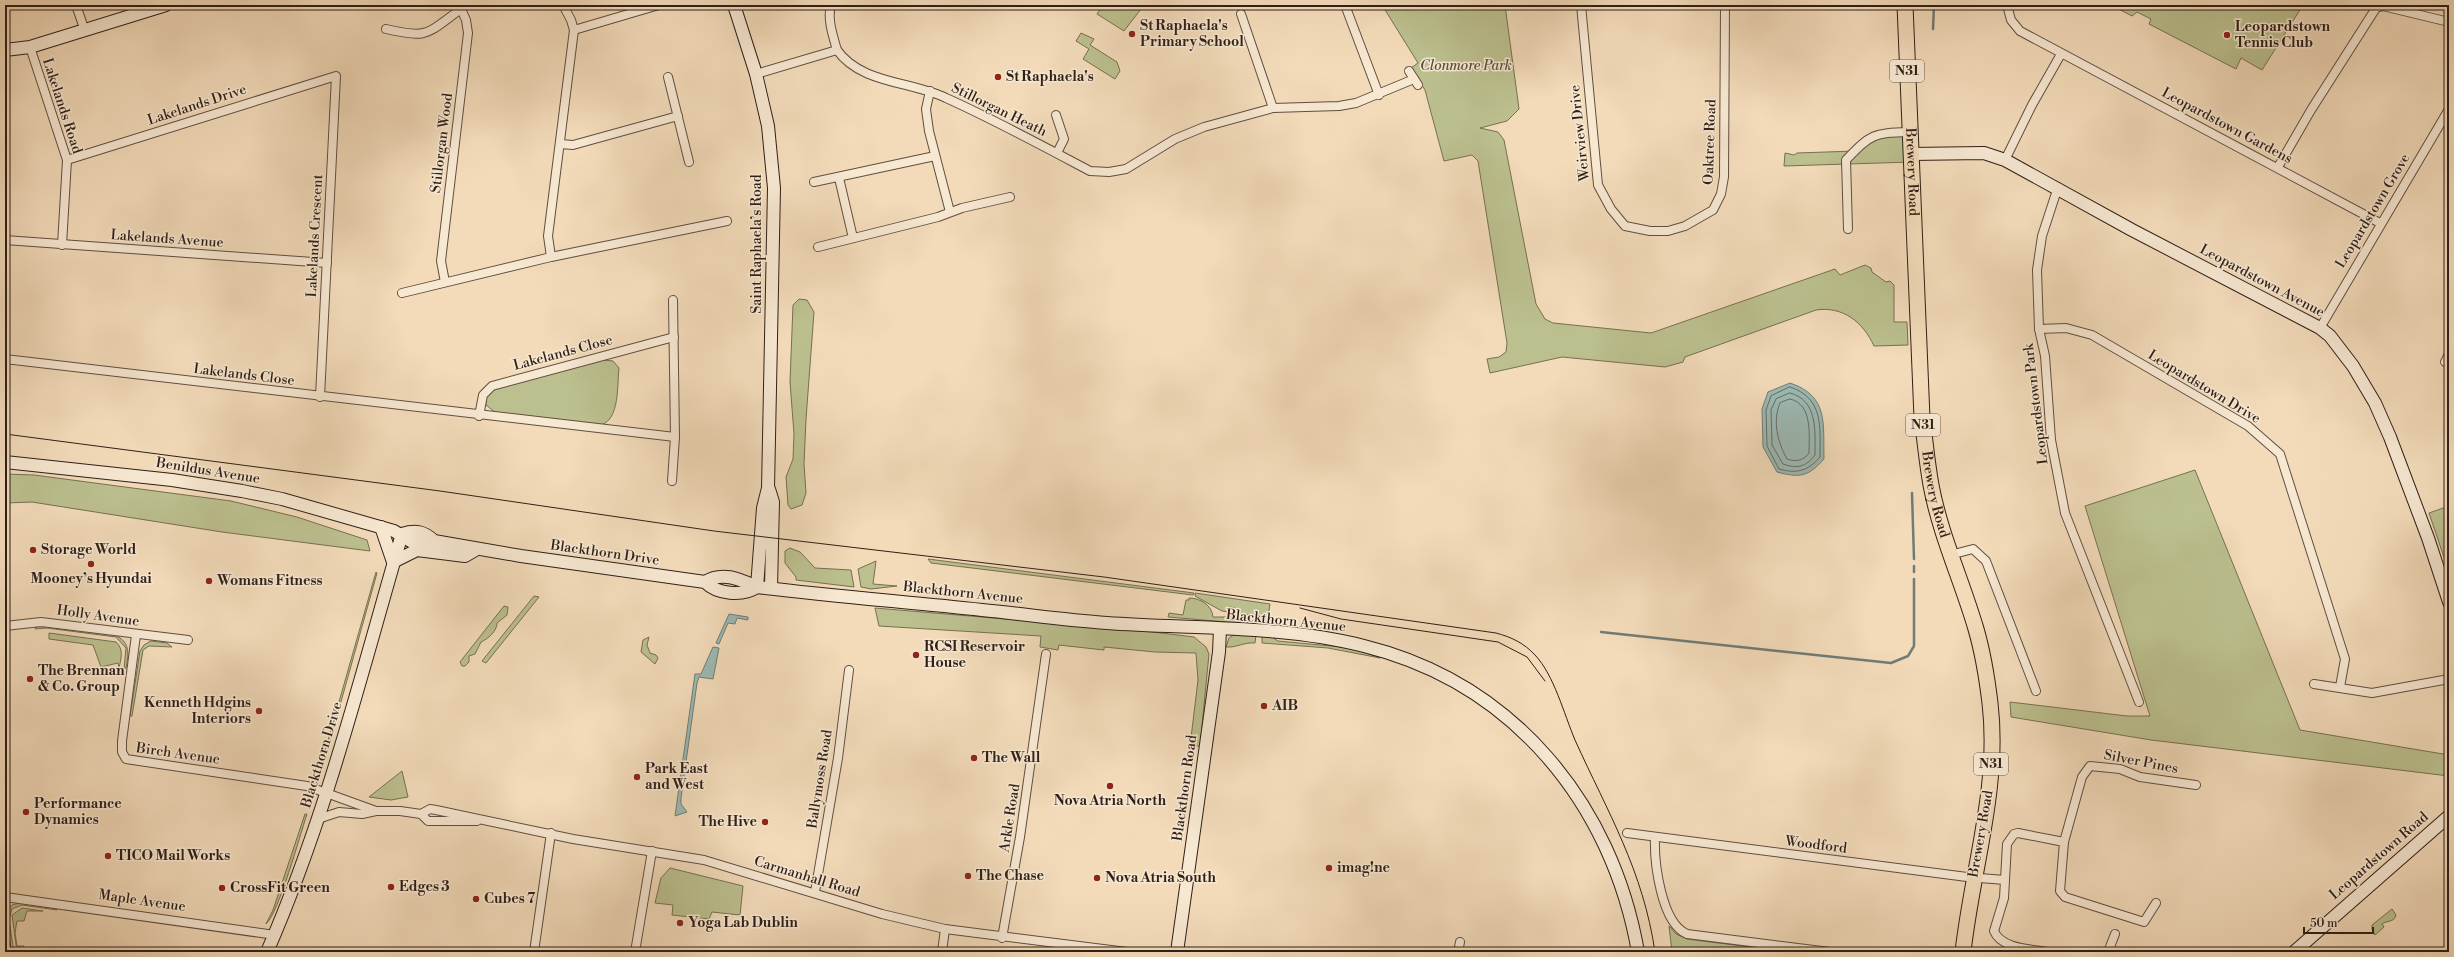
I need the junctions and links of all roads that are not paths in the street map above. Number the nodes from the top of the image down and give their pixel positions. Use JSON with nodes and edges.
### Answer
{"nodes":[{"id":1,"x":76,"y":5,"type":"edge"},
{"id":2,"x":166,"y":5,"type":"edge"},
{"id":3,"x":564,"y":5,"type":"edge"},
{"id":4,"x":659,"y":5,"type":"edge"},
{"id":5,"x":734,"y":5,"type":"edge"},
{"id":6,"x":831,"y":5,"type":"edge"},
{"id":7,"x":1345,"y":5,"type":"edge"},
{"id":8,"x":1581,"y":5,"type":"edge"},
{"id":9,"x":1726,"y":5,"type":"edge"},
{"id":10,"x":1905,"y":5,"type":"edge"},
{"id":11,"x":2007,"y":5,"type":"edge"},
{"id":12,"x":2383,"y":6,"type":"edge"},
{"id":13,"x":463,"y":7,"type":"edge"},
{"id":14,"x":1241,"y":14,"type":"dead end"},
{"id":15,"x":2449,"y":22,"type":"edge"},
{"id":16,"x":386,"y":29,"type":"dead end"},
{"id":17,"x":574,"y":30,"type":"junction"},
{"id":18,"x":85,"y":31,"type":"junction"},
{"id":19,"x":30,"y":47,"type":"junction"},
{"id":20,"x":5,"y":50,"type":"edge"},
{"id":21,"x":837,"y":50,"type":"junction"},
{"id":22,"x":2061,"y":54,"type":"junction"},
{"id":23,"x":1409,"y":71,"type":"dead end"},
{"id":24,"x":756,"y":74,"type":"junction"},
{"id":25,"x":336,"y":76,"type":"joint"},
{"id":26,"x":668,"y":77,"type":"dead end"},
{"id":27,"x":930,"y":91,"type":"junction"},
{"id":28,"x":1379,"y":95,"type":"junction"},
{"id":29,"x":1273,"y":108,"type":"junction"},
{"id":30,"x":2449,"y":109,"type":"edge"},
{"id":31,"x":1056,"y":115,"type":"dead end"},
{"id":32,"x":678,"y":116,"type":"junction"},
{"id":33,"x":1909,"y":132,"type":"junction"},
{"id":34,"x":560,"y":144,"type":"junction"},
{"id":35,"x":1057,"y":153,"type":"junction"},
{"id":36,"x":1910,"y":154,"type":"junction"},
{"id":37,"x":935,"y":156,"type":"junction"},
{"id":38,"x":67,"y":160,"type":"junction"},
{"id":39,"x":2005,"y":160,"type":"junction"},
{"id":40,"x":689,"y":162,"type":"dead end"},
{"id":41,"x":2278,"y":168,"type":"junction"},
{"id":42,"x":839,"y":178,"type":"junction"},
{"id":43,"x":814,"y":182,"type":"dead end"},
{"id":44,"x":2058,"y":187,"type":"junction"},
{"id":45,"x":1010,"y":197,"type":"dead end"},
{"id":46,"x":950,"y":212,"type":"junction"},
{"id":47,"x":727,"y":221,"type":"dead end"},
{"id":48,"x":2380,"y":223,"type":"junction"},
{"id":49,"x":1848,"y":229,"type":"dead end"},
{"id":50,"x":1650,"y":231,"type":"joint"},
{"id":51,"x":853,"y":238,"type":"junction"},
{"id":52,"x":5,"y":240,"type":"edge"},
{"id":53,"x":62,"y":245,"type":"junction"},
{"id":54,"x":818,"y":247,"type":"dead end"},
{"id":55,"x":552,"y":257,"type":"junction"},
{"id":56,"x":327,"y":263,"type":"junction"},
{"id":57,"x":445,"y":282,"type":"junction"},
{"id":58,"x":402,"y":293,"type":"dead end"},
{"id":59,"x":673,"y":300,"type":"dead end"},
{"id":60,"x":2320,"y":328,"type":"junction"},
{"id":61,"x":2039,"y":329,"type":"junction"},
{"id":62,"x":674,"y":337,"type":"junction"},
{"id":63,"x":2449,"y":354,"type":"edge"},
{"id":64,"x":5,"y":359,"type":"edge"},
{"id":65,"x":2445,"y":362,"type":"dead end"},
{"id":66,"x":320,"y":397,"type":"junction"},
{"id":67,"x":479,"y":416,"type":"junction"},
{"id":68,"x":675,"y":437,"type":"junction"},
{"id":69,"x":5,"y":462,"type":"edge"},
{"id":70,"x":672,"y":481,"type":"dead end"},
{"id":71,"x":768,"y":488,"type":"junction"},
{"id":72,"x":381,"y":527,"type":"junction"},
{"id":73,"x":402,"y":534,"type":"junction"},
{"id":74,"x":477,"y":549,"type":"junction"},
{"id":75,"x":1950,"y":555,"type":"junction"},
{"id":76,"x":393,"y":562,"type":"junction"},
{"id":77,"x":757,"y":587,"type":"junction"},
{"id":78,"x":771,"y":588,"type":"junction"},
{"id":79,"x":2449,"y":602,"type":"edge"},
{"id":80,"x":5,"y":626,"type":"edge"},
{"id":81,"x":1220,"y":629,"type":"junction"},
{"id":82,"x":136,"y":635,"type":"junction"},
{"id":83,"x":188,"y":640,"type":"dead end"},
{"id":84,"x":1046,"y":654,"type":"dead end"},
{"id":85,"x":849,"y":670,"type":"dead end"},
{"id":86,"x":2449,"y":679,"type":"edge"},
{"id":87,"x":2314,"y":684,"type":"dead end"},
{"id":88,"x":2340,"y":687,"type":"junction"},
{"id":89,"x":2036,"y":691,"type":"dead end"},
{"id":90,"x":2139,"y":702,"type":"dead end"},
{"id":91,"x":2196,"y":785,"type":"dead end"},
{"id":92,"x":327,"y":793,"type":"junction"},
{"id":93,"x":376,"y":811,"type":"junction"},
{"id":94,"x":421,"y":814,"type":"junction"},
{"id":95,"x":2449,"y":816,"type":"edge"},
{"id":96,"x":318,"y":819,"type":"junction"},
{"id":97,"x":480,"y":821,"type":"junction"},
{"id":98,"x":551,"y":833,"type":"junction"},
{"id":99,"x":1627,"y":833,"type":"dead end"},
{"id":100,"x":1654,"y":837,"type":"junction"},
{"id":101,"x":2064,"y":842,"type":"junction"},
{"id":102,"x":652,"y":851,"type":"junction"},
{"id":103,"x":1974,"y":878,"type":"junction"},
{"id":104,"x":2005,"y":880,"type":"junction"},
{"id":105,"x":815,"y":892,"type":"junction"},
{"id":106,"x":5,"y":897,"type":"edge"},
{"id":107,"x":2156,"y":903,"type":"dead end"},
{"id":108,"x":945,"y":929,"type":"junction"},
{"id":109,"x":2115,"y":934,"type":"dead end"},
{"id":110,"x":275,"y":935,"type":"junction"},
{"id":111,"x":1002,"y":938,"type":"junction"},
{"id":112,"x":5,"y":940,"type":"edge"},
{"id":113,"x":1460,"y":942,"type":"dead end"},
{"id":114,"x":2015,"y":949,"type":"edge"},
{"id":115,"x":6,"y":952,"type":"edge"},
{"id":116,"x":267,"y":952,"type":"edge"},
{"id":117,"x":534,"y":952,"type":"edge"},
{"id":118,"x":635,"y":952,"type":"edge"},
{"id":119,"x":942,"y":952,"type":"edge"},
{"id":120,"x":1127,"y":952,"type":"edge"},
{"id":121,"x":1177,"y":952,"type":"edge"},
{"id":122,"x":1458,"y":952,"type":"edge"},
{"id":123,"x":1638,"y":952,"type":"edge"},
{"id":124,"x":1830,"y":952,"type":"edge"},
{"id":125,"x":1963,"y":952,"type":"edge"},
{"id":126,"x":2048,"y":952,"type":"edge"},
{"id":127,"x":2108,"y":952,"type":"edge"},
{"id":128,"x":2294,"y":952,"type":"edge"}],
"edges":[{"from":1,"to":18,"type":"street"},
{"from":2,"to":18,"type":"street"},
{"from":3,"to":17,"type":"street"},
{"from":4,"to":17,"type":"street"},
{"from":5,"to":24,"type":"street","name":"Saint Raphaela’s Road"},
{"from":6,"to":21,"type":"street","name":"Stillorgan Heath"},
{"from":7,"to":28,"type":"street"},
{"from":8,"to":50,"type":"street","name":"Weirview Drive"},
{"from":9,"to":50,"type":"street","name":"Oaktree Road"},
{"from":10,"to":33,"type":"highway","name":"Brewery Road","number":"N31"},
{"from":11,"to":22,"type":"street","name":"Leopardstown Gardens"},
{"from":12,"to":15,"type":"street"},
{"from":12,"to":41,"type":"street"},
{"from":13,"to":16,"type":"street","name":"Stillorgan Wood"},
{"from":13,"to":57,"type":"street","name":"Stillorgan Wood"},
{"from":14,"to":29,"type":"street"},
{"from":17,"to":34,"type":"street"},
{"from":18,"to":19,"type":"street"},
{"from":19,"to":20,"type":"street"},
{"from":19,"to":38,"type":"street","name":"Lakelands Road"},
{"from":21,"to":24,"type":"street"},
{"from":21,"to":27,"type":"street","name":"Stillorgan Heath"},
{"from":22,"to":39,"type":"street"},
{"from":22,"to":41,"type":"street","name":"Leopardstown Gardens"},
{"from":23,"to":28,"type":"street","name":"Stillorgan Heath"},
{"from":24,"to":71,"type":"street","name":"Saint Raphaela’s Road"},
{"from":25,"to":38,"type":"street","name":"Lakelands Drive"},
{"from":25,"to":56,"type":"street","name":"Lakelands Crescent"},
{"from":26,"to":32,"type":"street"},
{"from":27,"to":35,"type":"street","name":"Stillorgan Heath"},
{"from":27,"to":37,"type":"street","name":"Stillorgan Heath"},
{"from":28,"to":29,"type":"street","name":"Stillorgan Heath"},
{"from":29,"to":35,"type":"street","name":"Stillorgan Heath"},
{"from":30,"to":48,"type":"street","name":"Leopardstown Grove"},
{"from":31,"to":35,"type":"street","name":"Stillorgan Heath"},
{"from":32,"to":34,"type":"street"},
{"from":32,"to":40,"type":"street"},
{"from":33,"to":36,"type":"highway","name":"Brewery Road","number":"N31"},
{"from":33,"to":49,"type":"street"},
{"from":34,"to":55,"type":"street"},
{"from":36,"to":39,"type":"street","name":"Leopardstown Avenue"},
{"from":36,"to":75,"type":"highway","name":"Brewery Road","number":"N31"},
{"from":37,"to":42,"type":"street"},
{"from":37,"to":46,"type":"street","name":"Stillorgan Heath"},
{"from":38,"to":53,"type":"street","name":"Lakelands Road"},
{"from":39,"to":44,"type":"street","name":"Leopardstown Avenue"},
{"from":41,"to":48,"type":"street","name":"Leopardstown Gardens"},
{"from":42,"to":43,"type":"street"},
{"from":42,"to":51,"type":"street"},
{"from":44,"to":60,"type":"street","name":"Leopardstown Avenue"},
{"from":44,"to":61,"type":"street","name":"Leopardstown Park"},
{"from":45,"to":46,"type":"street"},
{"from":46,"to":51,"type":"street"},
{"from":47,"to":55,"type":"street"},
{"from":48,"to":60,"type":"street","name":"Leopardstown Grove"},
{"from":51,"to":54,"type":"street"},
{"from":52,"to":53,"type":"street","name":"Lakelands Avenue"},
{"from":53,"to":56,"type":"street","name":"Lakelands Avenue"},
{"from":55,"to":57,"type":"street"},
{"from":56,"to":66,"type":"street","name":"Lakelands Crescent"},
{"from":57,"to":58,"type":"street"},
{"from":59,"to":62,"type":"street"},
{"from":60,"to":79,"type":"street","name":"Leopardstown Avenue"},
{"from":61,"to":88,"type":"street","name":"Leopardstown Drive"},
{"from":61,"to":90,"type":"street","name":"Leopardstown Park"},
{"from":62,"to":67,"type":"street","name":"Lakelands Close"},
{"from":62,"to":68,"type":"street"},
{"from":63,"to":65,"type":"street"},
{"from":64,"to":66,"type":"street","name":"Lakelands Close"},
{"from":66,"to":67,"type":"street","name":"Lakelands Close"},
{"from":67,"to":68,"type":"street","name":"Lakelands Close"},
{"from":68,"to":70,"type":"street"},
{"from":69,"to":72,"type":"street","name":"Benildus Avenue"},
{"from":71,"to":77,"type":"street","name":"Saint Raphaela’s Road"},
{"from":71,"to":78,"type":"street","name":"Saint Raphaela’s Road"},
{"from":72,"to":73,"type":"street","name":"Benildus Avenue"},
{"from":72,"to":76,"type":"street"},
{"from":73,"to":74,"type":"street","name":"Blackthorn Drive"},
{"from":73,"to":76,"type":"street","name":"Blackthorn Drive"},
{"from":74,"to":76,"type":"street","name":"Blackthorn Drive"},
{"from":74,"to":77,"type":"street","name":"Blackthorn Drive"},
{"from":75,"to":89,"type":"street"},
{"from":75,"to":103,"type":"highway","name":"Brewery Road","number":"N31"},
{"from":76,"to":92,"type":"street","name":"Blackthorn Drive"},
{"from":77,"to":78,"type":"street","name":"Blackthorn Drive"},
{"from":78,"to":81,"type":"street","name":"Blackthorn Avenue"},
{"from":80,"to":82,"type":"street","name":"Holly Avenue"},
{"from":81,"to":121,"type":"street","name":"Blackthorn Road"},
{"from":81,"to":123,"type":"street","name":"Blackthorn Avenue"},
{"from":82,"to":83,"type":"street","name":"Holly Avenue"},
{"from":82,"to":92,"type":"street","name":"Birch Avenue"},
{"from":84,"to":111,"type":"street","name":"Arkle Road"},
{"from":85,"to":105,"type":"street","name":"Ballymoss Road"},
{"from":86,"to":88,"type":"street"},
{"from":87,"to":88,"type":"street"},
{"from":91,"to":101,"type":"street","name":"Silver Pines"},
{"from":92,"to":93,"type":"street","name":"Carmanhall Road"},
{"from":92,"to":96,"type":"street","name":"Blackthorn Drive"},
{"from":93,"to":94,"type":"street","name":"Carmanhall Road"},
{"from":93,"to":96,"type":"street","name":"Carmanhall Road"},
{"from":94,"to":97,"type":"street","name":"Carmanhall Road"},
{"from":94,"to":97,"type":"street","name":"Carmanhall Road"},
{"from":95,"to":128,"type":"street","name":"Leopardstown Road"},
{"from":96,"to":110,"type":"street","name":"Blackthorn Drive"},
{"from":97,"to":98,"type":"street","name":"Carmanhall Road"},
{"from":98,"to":102,"type":"street","name":"Carmanhall Road"},
{"from":98,"to":117,"type":"street"},
{"from":99,"to":100,"type":"street","name":"Woodford"},
{"from":100,"to":103,"type":"street","name":"Woodford"},
{"from":100,"to":124,"type":"street"},
{"from":101,"to":104,"type":"street"},
{"from":101,"to":107,"type":"street","name":"Silver Pines"},
{"from":102,"to":105,"type":"street","name":"Carmanhall Road"},
{"from":102,"to":118,"type":"street"},
{"from":103,"to":104,"type":"street"},
{"from":103,"to":125,"type":"highway","name":"Brewery Road","number":"N31"},
{"from":104,"to":114,"type":"street"},
{"from":105,"to":108,"type":"street","name":"Carmanhall Road"},
{"from":106,"to":110,"type":"street","name":"Maple Avenue"},
{"from":108,"to":111,"type":"street","name":"Carmanhall Road"},
{"from":108,"to":119,"type":"street"},
{"from":109,"to":127,"type":"street"},
{"from":110,"to":116,"type":"street","name":"Blackthorn Drive"},
{"from":111,"to":120,"type":"street","name":"Carmanhall Road"},
{"from":112,"to":115,"type":"street"},
{"from":113,"to":122,"type":"street"},
{"from":114,"to":126,"type":"street"}]}
